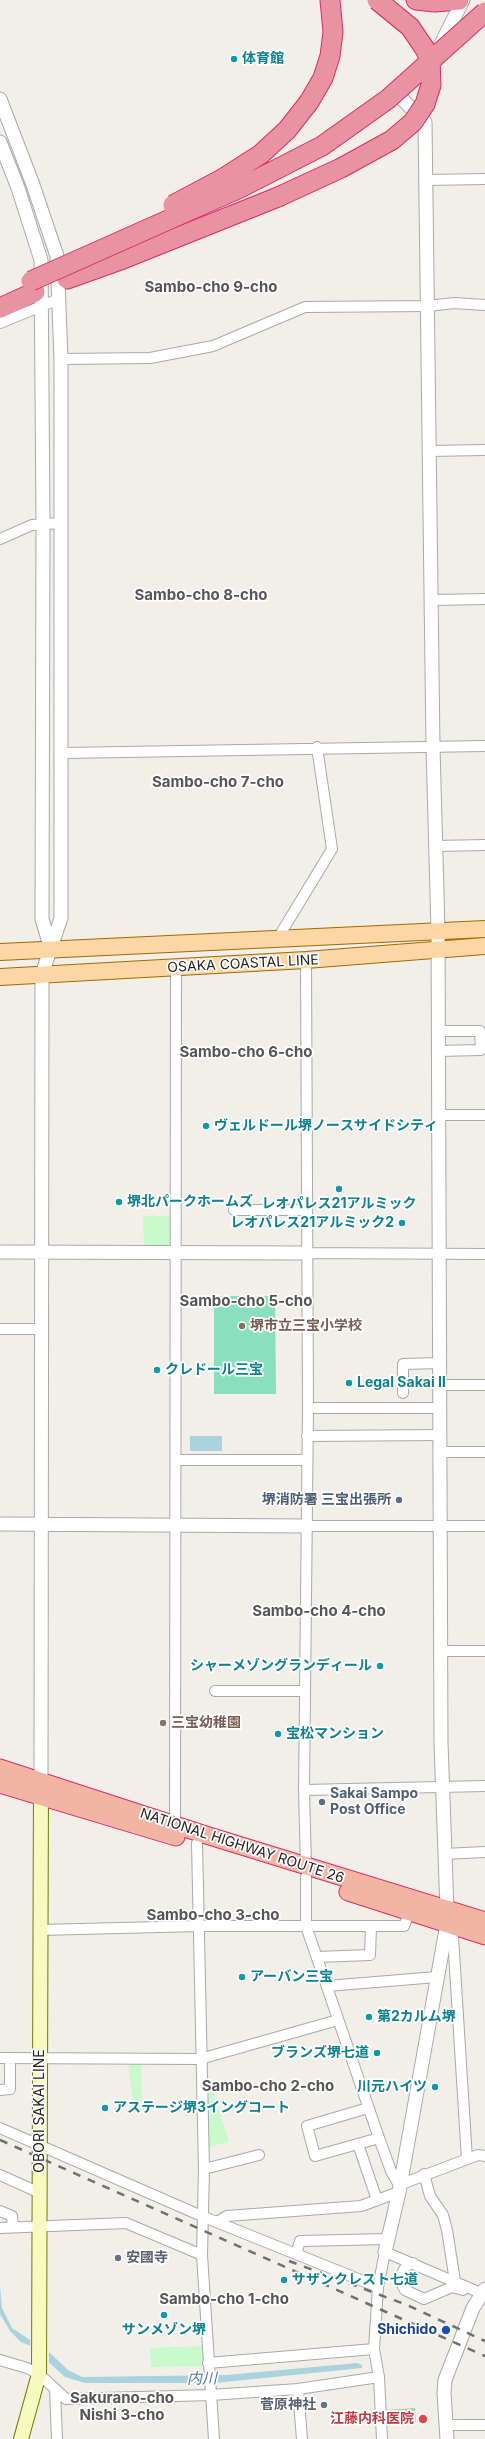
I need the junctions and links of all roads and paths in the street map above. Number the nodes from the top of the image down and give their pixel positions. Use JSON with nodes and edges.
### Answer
{"nodes":[{"id":1,"x":319,"y":0,"type":"edge"},
{"id":2,"x":330,"y":0,"type":"edge"},
{"id":3,"x":377,"y":0,"type":"edge"},
{"id":4,"x":416,"y":0,"type":"edge"},
{"id":5,"x":459,"y":0,"type":"edge"},
{"id":6,"x":463,"y":0,"type":"edge"},
{"id":7,"x":485,"y":12,"type":"edge"},
{"id":8,"x":485,"y":28,"type":"edge"},
{"id":9,"x":400,"y":96,"type":"junction"},
{"id":10,"x":0,"y":99,"type":"edge"},
{"id":11,"x":309,"y":102,"type":"junction"},
{"id":12,"x":0,"y":142,"type":"edge"},
{"id":13,"x":485,"y":179,"type":"edge"},
{"id":14,"x":426,"y":180,"type":"junction"},
{"id":15,"x":63,"y":277,"type":"junction"},
{"id":16,"x":35,"y":282,"type":"junction"},
{"id":17,"x":0,"y":295,"type":"edge"},
{"id":18,"x":59,"y":300,"type":"junction"},
{"id":19,"x":485,"y":305,"type":"edge"},
{"id":20,"x":41,"y":306,"type":"junction"},
{"id":21,"x":428,"y":306,"type":"junction"},
{"id":22,"x":0,"y":308,"type":"edge"},
{"id":23,"x":0,"y":323,"type":"edge"},
{"id":24,"x":61,"y":359,"type":"junction"},
{"id":25,"x":485,"y":450,"type":"edge"},
{"id":26,"x":429,"y":451,"type":"junction"},
{"id":27,"x":43,"y":523,"type":"junction"},
{"id":28,"x":62,"y":523,"type":"junction"},
{"id":29,"x":0,"y":539,"type":"edge"},
{"id":30,"x":485,"y":599,"type":"edge"},
{"id":31,"x":433,"y":600,"type":"junction"},
{"id":32,"x":485,"y":746,"type":"edge"},
{"id":33,"x":317,"y":747,"type":"junction"},
{"id":34,"x":433,"y":747,"type":"junction"},
{"id":35,"x":63,"y":753,"type":"junction"},
{"id":36,"x":485,"y":845,"type":"edge"},
{"id":37,"x":436,"y":846,"type":"junction"},
{"id":38,"x":485,"y":926,"type":"edge"},
{"id":39,"x":485,"y":929,"type":"edge"},
{"id":40,"x":438,"y":930,"type":"junction"},
{"id":41,"x":278,"y":938,"type":"junction"},
{"id":42,"x":485,"y":946,"type":"edge"},
{"id":43,"x":51,"y":949,"type":"junction"},
{"id":44,"x":438,"y":949,"type":"junction"},
{"id":45,"x":485,"y":950,"type":"edge"},
{"id":46,"x":0,"y":952,"type":"edge"},
{"id":47,"x":306,"y":960,"type":"junction"},
{"id":48,"x":176,"y":968,"type":"junction"},
{"id":49,"x":42,"y":974,"type":"junction"},
{"id":50,"x":0,"y":977,"type":"edge"},
{"id":51,"x":438,"y":1031,"type":"junction"},
{"id":52,"x":438,"y":1051,"type":"junction"},
{"id":53,"x":439,"y":1115,"type":"junction"},
{"id":54,"x":485,"y":1115,"type":"edge"},
{"id":55,"x":234,"y":1210,"type":"dead end"},
{"id":56,"x":307,"y":1210,"type":"junction"},
{"id":57,"x":0,"y":1252,"type":"edge"},
{"id":58,"x":41,"y":1252,"type":"junction"},
{"id":59,"x":176,"y":1253,"type":"junction"},
{"id":60,"x":308,"y":1253,"type":"junction"},
{"id":61,"x":438,"y":1254,"type":"junction"},
{"id":62,"x":485,"y":1254,"type":"edge"},
{"id":63,"x":0,"y":1329,"type":"edge"},
{"id":64,"x":41,"y":1329,"type":"junction"},
{"id":65,"x":439,"y":1363,"type":"junction"},
{"id":66,"x":440,"y":1385,"type":"junction"},
{"id":67,"x":485,"y":1385,"type":"edge"},
{"id":68,"x":403,"y":1393,"type":"dead end"},
{"id":69,"x":308,"y":1408,"type":"junction"},
{"id":70,"x":440,"y":1408,"type":"junction"},
{"id":71,"x":440,"y":1435,"type":"junction"},
{"id":72,"x":307,"y":1436,"type":"junction"},
{"id":73,"x":440,"y":1452,"type":"junction"},
{"id":74,"x":485,"y":1452,"type":"edge"},
{"id":75,"x":177,"y":1460,"type":"junction"},
{"id":76,"x":306,"y":1460,"type":"junction"},
{"id":77,"x":0,"y":1524,"type":"edge"},
{"id":78,"x":42,"y":1525,"type":"junction"},
{"id":79,"x":175,"y":1525,"type":"junction"},
{"id":80,"x":306,"y":1526,"type":"junction"},
{"id":81,"x":440,"y":1526,"type":"junction"},
{"id":82,"x":485,"y":1526,"type":"edge"},
{"id":83,"x":441,"y":1651,"type":"junction"},
{"id":84,"x":485,"y":1651,"type":"edge"},
{"id":85,"x":215,"y":1691,"type":"dead end"},
{"id":86,"x":305,"y":1691,"type":"junction"},
{"id":87,"x":0,"y":1768,"type":"edge"},
{"id":88,"x":0,"y":1784,"type":"edge"},
{"id":89,"x":485,"y":1786,"type":"edge"},
{"id":90,"x":442,"y":1787,"type":"junction"},
{"id":91,"x":41,"y":1789,"type":"junction"},
{"id":92,"x":304,"y":1790,"type":"junction"},
{"id":93,"x":175,"y":1825,"type":"junction"},
{"id":94,"x":197,"y":1843,"type":"junction"},
{"id":95,"x":485,"y":1852,"type":"edge"},
{"id":96,"x":444,"y":1854,"type":"junction"},
{"id":97,"x":306,"y":1872,"type":"junction"},
{"id":98,"x":409,"y":1913,"type":"junction"},
{"id":99,"x":447,"y":1917,"type":"junction"},
{"id":100,"x":485,"y":1921,"type":"edge"},
{"id":101,"x":200,"y":1926,"type":"junction"},
{"id":102,"x":306,"y":1926,"type":"junction"},
{"id":103,"x":371,"y":1927,"type":"junction"},
{"id":104,"x":40,"y":1930,"type":"junction"},
{"id":105,"x":485,"y":1936,"type":"edge"},
{"id":106,"x":317,"y":1957,"type":"junction"},
{"id":107,"x":437,"y":1977,"type":"junction"},
{"id":108,"x":326,"y":1986,"type":"junction"},
{"id":109,"x":338,"y":2020,"type":"junction"},
{"id":110,"x":5,"y":2058,"type":"edge"},
{"id":111,"x":40,"y":2059,"type":"junction"},
{"id":112,"x":200,"y":2059,"type":"junction"},
{"id":113,"x":0,"y":2090,"type":"edge"},
{"id":114,"x":368,"y":2108,"type":"junction"},
{"id":115,"x":0,"y":2128,"type":"edge"},
{"id":116,"x":379,"y":2138,"type":"junction"},
{"id":117,"x":358,"y":2144,"type":"junction"},
{"id":118,"x":40,"y":2146,"type":"junction"},
{"id":119,"x":259,"y":2155,"type":"dead end"},
{"id":120,"x":485,"y":2156,"type":"edge"},
{"id":121,"x":467,"y":2159,"type":"junction"},
{"id":122,"x":204,"y":2169,"type":"junction"},
{"id":123,"x":424,"y":2174,"type":"junction"},
{"id":124,"x":0,"y":2176,"type":"edge"},
{"id":125,"x":399,"y":2189,"type":"junction"},
{"id":126,"x":40,"y":2194,"type":"junction"},
{"id":127,"x":376,"y":2200,"type":"junction"},
{"id":128,"x":0,"y":2211,"type":"edge"},
{"id":129,"x":204,"y":2217,"type":"junction"},
{"id":130,"x":217,"y":2222,"type":"junction"},
{"id":131,"x":40,"y":2226,"type":"junction"},
{"id":132,"x":13,"y":2227,"type":"junction"},
{"id":133,"x":0,"y":2228,"type":"edge"},
{"id":134,"x":388,"y":2239,"type":"junction"},
{"id":135,"x":385,"y":2252,"type":"junction"},
{"id":136,"x":296,"y":2254,"type":"junction"},
{"id":137,"x":202,"y":2255,"type":"junction"},
{"id":138,"x":413,"y":2263,"type":"junction"},
{"id":139,"x":434,"y":2272,"type":"junction"},
{"id":140,"x":455,"y":2281,"type":"junction"},
{"id":141,"x":378,"y":2287,"type":"junction"},
{"id":142,"x":438,"y":2291,"type":"junction"},
{"id":143,"x":484,"y":2292,"type":"edge"},
{"id":144,"x":374,"y":2349,"type":"junction"},
{"id":145,"x":0,"y":2360,"type":"edge"},
{"id":146,"x":39,"y":2367,"type":"junction"},
{"id":147,"x":209,"y":2367,"type":"junction"},
{"id":148,"x":378,"y":2377,"type":"junction"},
{"id":149,"x":55,"y":2389,"type":"junction"},
{"id":150,"x":298,"y":2389,"type":"junction"},
{"id":151,"x":210,"y":2391,"type":"junction"},
{"id":152,"x":485,"y":2424,"type":"edge"},
{"id":153,"x":447,"y":2425,"type":"junction"},
{"id":154,"x":21,"y":2439,"type":"edge"},
{"id":155,"x":57,"y":2439,"type":"edge"},
{"id":156,"x":214,"y":2439,"type":"edge"},
{"id":157,"x":302,"y":2439,"type":"edge"},
{"id":158,"x":382,"y":2439,"type":"edge"},
{"id":159,"x":447,"y":2439,"type":"edge"}],
"edges":[{"from":1,"to":11,"type":"highway"},
{"from":2,"to":11,"type":"highway"},
{"from":3,"to":15,"type":"highway","bridge":true},
{"from":4,"to":5,"type":"highway"},
{"from":6,"to":9,"type":"street"},
{"from":7,"to":16,"type":"highway","bridge":true},
{"from":8,"to":15,"type":"highway"},
{"from":9,"to":14,"type":"street"},
{"from":9,"to":15,"type":"street"},
{"from":10,"to":15,"type":"street"},
{"from":11,"to":16,"type":"highway","bridge":true},
{"from":12,"to":16,"type":"street"},
{"from":13,"to":14,"type":"street"},
{"from":14,"to":21,"type":"street"},
{"from":15,"to":16,"type":"street"},
{"from":15,"to":18,"type":"street"},
{"from":15,"to":22,"type":"highway"},
{"from":16,"to":17,"type":"highway"},
{"from":16,"to":20,"type":"street"},
{"from":18,"to":20,"type":"street"},
{"from":18,"to":24,"type":"street"},
{"from":19,"to":21,"type":"street"},
{"from":20,"to":23,"type":"street"},
{"from":20,"to":27,"type":"street"},
{"from":21,"to":24,"type":"street"},
{"from":21,"to":26,"type":"street"},
{"from":24,"to":28,"type":"street"},
{"from":25,"to":26,"type":"street"},
{"from":26,"to":31,"type":"street"},
{"from":27,"to":28,"type":"street"},
{"from":27,"to":29,"type":"street"},
{"from":27,"to":43,"type":"street"},
{"from":28,"to":35,"type":"street"},
{"from":30,"to":31,"type":"street"},
{"from":31,"to":34,"type":"street"},
{"from":32,"to":34,"type":"street"},
{"from":33,"to":34,"type":"street"},
{"from":33,"to":35,"type":"street"},
{"from":33,"to":41,"type":"street"},
{"from":34,"to":37,"type":"street"},
{"from":35,"to":43,"type":"street"},
{"from":36,"to":37,"type":"street"},
{"from":37,"to":40,"type":"street"},
{"from":38,"to":40,"type":"main road"},
{"from":39,"to":40,"type":"main road","name":"OSAKA COASTAL LINE"},
{"from":40,"to":41,"type":"main road","name":"OSAKA COASTAL LINE"},
{"from":40,"to":44,"type":"street"},
{"from":41,"to":43,"type":"main road","name":"OSAKA COASTAL LINE"},
{"from":42,"to":44,"type":"main road","name":"OSAKA COASTAL LINE"},
{"from":43,"to":46,"type":"main road","name":"OSAKA COASTAL LINE"},
{"from":43,"to":49,"type":"street"},
{"from":44,"to":45,"type":"main road"},
{"from":44,"to":47,"type":"main road","name":"OSAKA COASTAL LINE"},
{"from":44,"to":51,"type":"street"},
{"from":47,"to":48,"type":"main road","name":"OSAKA COASTAL LINE"},
{"from":47,"to":56,"type":"street"},
{"from":48,"to":49,"type":"main road","name":"OSAKA COASTAL LINE"},
{"from":48,"to":59,"type":"street"},
{"from":49,"to":50,"type":"main road","name":"OSAKA COASTAL LINE"},
{"from":49,"to":58,"type":"street"},
{"from":51,"to":52,"type":"street"},
{"from":51,"to":52,"type":"street"},
{"from":52,"to":53,"type":"street"},
{"from":53,"to":54,"type":"street"},
{"from":53,"to":61,"type":"street"},
{"from":55,"to":56,"type":"street"},
{"from":56,"to":60,"type":"street"},
{"from":57,"to":58,"type":"street"},
{"from":58,"to":59,"type":"street"},
{"from":58,"to":64,"type":"street"},
{"from":59,"to":60,"type":"street"},
{"from":59,"to":75,"type":"street"},
{"from":60,"to":61,"type":"street"},
{"from":60,"to":69,"type":"street"},
{"from":61,"to":62,"type":"street"},
{"from":61,"to":65,"type":"street"},
{"from":63,"to":64,"type":"street"},
{"from":64,"to":78,"type":"street"},
{"from":65,"to":66,"type":"street"},
{"from":65,"to":68,"type":"street"},
{"from":66,"to":67,"type":"street"},
{"from":66,"to":70,"type":"street"},
{"from":69,"to":70,"type":"street"},
{"from":69,"to":72,"type":"street"},
{"from":70,"to":71,"type":"street"},
{"from":71,"to":72,"type":"street"},
{"from":71,"to":73,"type":"street"},
{"from":72,"to":76,"type":"street"},
{"from":73,"to":74,"type":"street"},
{"from":73,"to":81,"type":"street"},
{"from":75,"to":76,"type":"street"},
{"from":75,"to":79,"type":"street"},
{"from":76,"to":80,"type":"street"},
{"from":77,"to":78,"type":"street"},
{"from":78,"to":79,"type":"street"},
{"from":78,"to":91,"type":"street"},
{"from":79,"to":80,"type":"street"},
{"from":79,"to":93,"type":"street"},
{"from":80,"to":81,"type":"street"},
{"from":80,"to":86,"type":"street"},
{"from":81,"to":82,"type":"street"},
{"from":81,"to":83,"type":"street"},
{"from":83,"to":84,"type":"street"},
{"from":83,"to":90,"type":"street"},
{"from":85,"to":86,"type":"street"},
{"from":86,"to":92,"type":"street"},
{"from":87,"to":91,"type":"highway","name":"NATIONAL HIGHWAY ROUTE 26"},
{"from":88,"to":91,"type":"highway","name":"NATIONAL HIGHWAY ROUTE 26"},
{"from":89,"to":90,"type":"street"},
{"from":90,"to":92,"type":"street"},
{"from":90,"to":96,"type":"street"},
{"from":91,"to":93,"type":"highway","name":"NATIONAL HIGHWAY ROUTE 26"},
{"from":91,"to":94,"type":"highway","name":"NATIONAL HIGHWAY ROUTE 26"},
{"from":91,"to":104,"type":"main road","name":"OBORI SAKAI LINE"},
{"from":92,"to":97,"type":"street"},
{"from":93,"to":97,"type":"highway","name":"NATIONAL HIGHWAY ROUTE 26"},
{"from":94,"to":97,"type":"highway","name":"NATIONAL HIGHWAY ROUTE 26"},
{"from":94,"to":101,"type":"street"},
{"from":95,"to":96,"type":"street"},
{"from":96,"to":99,"type":"street"},
{"from":97,"to":98,"type":"highway","name":"NATIONAL HIGHWAY ROUTE 26"},
{"from":97,"to":99,"type":"highway","name":"NATIONAL HIGHWAY ROUTE 26"},
{"from":97,"to":102,"type":"street"},
{"from":98,"to":99,"type":"highway","name":"NATIONAL HIGHWAY ROUTE 26"},
{"from":98,"to":103,"type":"street"},
{"from":99,"to":100,"type":"highway","name":"NATIONAL HIGHWAY ROUTE 26"},
{"from":99,"to":105,"type":"highway","name":"NATIONAL HIGHWAY ROUTE 26"},
{"from":99,"to":107,"type":"street"},
{"from":99,"to":121,"type":"street"},
{"from":101,"to":102,"type":"street"},
{"from":101,"to":104,"type":"street"},
{"from":101,"to":112,"type":"street"},
{"from":102,"to":103,"type":"street"},
{"from":102,"to":106,"type":"street"},
{"from":103,"to":106,"type":"street"},
{"from":104,"to":111,"type":"main road","name":"OBORI SAKAI LINE"},
{"from":106,"to":108,"type":"street"},
{"from":107,"to":108,"type":"street"},
{"from":107,"to":125,"type":"street"},
{"from":108,"to":109,"type":"street"},
{"from":109,"to":112,"type":"street"},
{"from":109,"to":114,"type":"street"},
{"from":110,"to":111,"type":"street"},
{"from":110,"to":113,"type":"street"},
{"from":111,"to":112,"type":"street"},
{"from":111,"to":118,"type":"main road","name":"OBORI SAKAI LINE"},
{"from":112,"to":122,"type":"street"},
{"from":114,"to":116,"type":"street"},
{"from":114,"to":117,"type":"street"},
{"from":115,"to":118,"type":"street"},
{"from":116,"to":117,"type":"street"},
{"from":116,"to":125,"type":"street"},
{"from":117,"to":127,"type":"street"},
{"from":118,"to":126,"type":"main road","name":"OBORI SAKAI LINE"},
{"from":118,"to":129,"type":"street"},
{"from":119,"to":122,"type":"street"},
{"from":120,"to":121,"type":"street"},
{"from":121,"to":123,"type":"street"},
{"from":122,"to":129,"type":"street"},
{"from":123,"to":125,"type":"street"},
{"from":123,"to":140,"type":"street"},
{"from":124,"to":126,"type":"street"},
{"from":125,"to":127,"type":"street"},
{"from":125,"to":134,"type":"street"},
{"from":126,"to":131,"type":"main road","name":"OBORI SAKAI LINE"},
{"from":127,"to":130,"type":"street"},
{"from":128,"to":132,"type":"street"},
{"from":129,"to":130,"type":"street"},
{"from":129,"to":137,"type":"street"},
{"from":130,"to":136,"type":"street"},
{"from":131,"to":132,"type":"street"},
{"from":131,"to":137,"type":"street"},
{"from":131,"to":146,"type":"main road","name":"OBORI SAKAI LINE"},
{"from":132,"to":133,"type":"street"},
{"from":134,"to":135,"type":"street"},
{"from":134,"to":136,"type":"street"},
{"from":135,"to":138,"type":"street"},
{"from":135,"to":141,"type":"street"},
{"from":136,"to":141,"type":"street"},
{"from":137,"to":147,"type":"street"},
{"from":138,"to":139,"type":"street"},
{"from":138,"to":142,"type":"street"},
{"from":139,"to":140,"type":"street"},
{"from":139,"to":142,"type":"street"},
{"from":140,"to":143,"type":"street"},
{"from":141,"to":144,"type":"street"},
{"from":142,"to":143,"type":"street"},
{"from":143,"to":153,"type":"street"},
{"from":144,"to":147,"type":"street"},
{"from":144,"to":148,"type":"street"},
{"from":145,"to":146,"type":"street"},
{"from":146,"to":149,"type":"street"},
{"from":146,"to":154,"type":"main road","name":"OBORI SAKAI LINE"},
{"from":147,"to":151,"type":"street"},
{"from":148,"to":150,"type":"street"},
{"from":148,"to":158,"type":"street"},
{"from":149,"to":151,"type":"street"},
{"from":149,"to":155,"type":"street"},
{"from":150,"to":151,"type":"street"},
{"from":150,"to":157,"type":"street"},
{"from":151,"to":156,"type":"street"},
{"from":152,"to":153,"type":"street"},
{"from":153,"to":159,"type":"street"}]}
